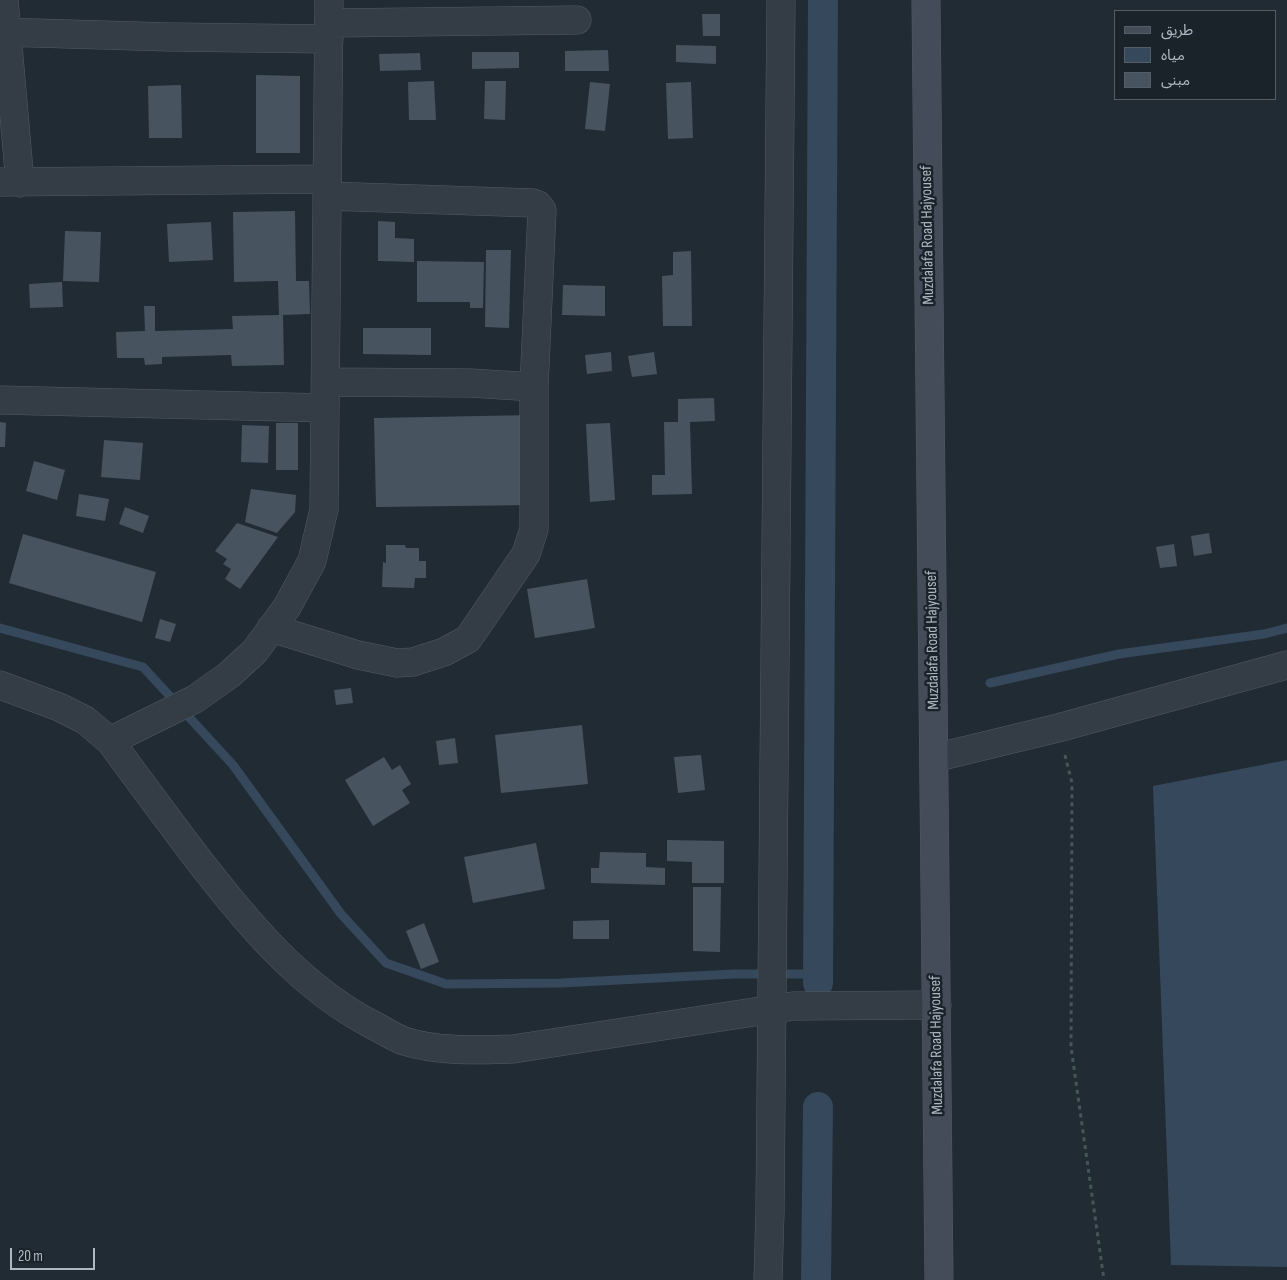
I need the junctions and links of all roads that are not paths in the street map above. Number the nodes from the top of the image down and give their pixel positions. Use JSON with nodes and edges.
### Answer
{"nodes":[{"id":1,"x":4,"y":0,"type":"edge"},
{"id":2,"x":781,"y":0,"type":"edge"},
{"id":3,"x":926,"y":0,"type":"edge"},
{"id":4,"x":577,"y":20,"type":"dead end"},
{"id":5,"x":329,"y":21,"type":"edge"},
{"id":6,"x":3,"y":32,"type":"edge"},
{"id":7,"x":10,"y":182,"type":"edge"},
{"id":8,"x":327,"y":188,"type":"junction"},
{"id":9,"x":534,"y":387,"type":"junction"},
{"id":10,"x":326,"y":395,"type":"junction"},
{"id":11,"x":0,"y":400,"type":"edge"},
{"id":12,"x":271,"y":628,"type":"junction"},
{"id":13,"x":1287,"y":665,"type":"edge"},
{"id":14,"x":0,"y":685,"type":"edge"},
{"id":15,"x":110,"y":741,"type":"junction"},
{"id":16,"x":934,"y":758,"type":"junction"},
{"id":17,"x":936,"y":1005,"type":"junction"},
{"id":18,"x":771,"y":1010,"type":"junction"},
{"id":19,"x":768,"y":1280,"type":"edge"},
{"id":20,"x":939,"y":1280,"type":"edge"}],
"edges":[{"from":1,"to":6,"type":"street"},
{"from":2,"to":18,"type":"street"},
{"from":3,"to":16,"type":"street","name":"Muzdalafa Road Hajyousef"},
{"from":4,"to":5,"type":"street"},
{"from":5,"to":6,"type":"street"},
{"from":5,"to":8,"type":"street"},
{"from":6,"to":7,"type":"street"},
{"from":7,"to":8,"type":"street"},
{"from":8,"to":9,"type":"street"},
{"from":8,"to":10,"type":"street"},
{"from":9,"to":10,"type":"street"},
{"from":9,"to":12,"type":"street"},
{"from":10,"to":11,"type":"street"},
{"from":10,"to":12,"type":"street"},
{"from":12,"to":15,"type":"street"},
{"from":13,"to":16,"type":"street"},
{"from":14,"to":15,"type":"street"},
{"from":15,"to":18,"type":"street"},
{"from":16,"to":17,"type":"street","name":"Muzdalafa Road Hajyousef"},
{"from":17,"to":18,"type":"street"},
{"from":17,"to":20,"type":"street","name":"Muzdalafa Road Hajyousef"},
{"from":18,"to":19,"type":"street"}]}
